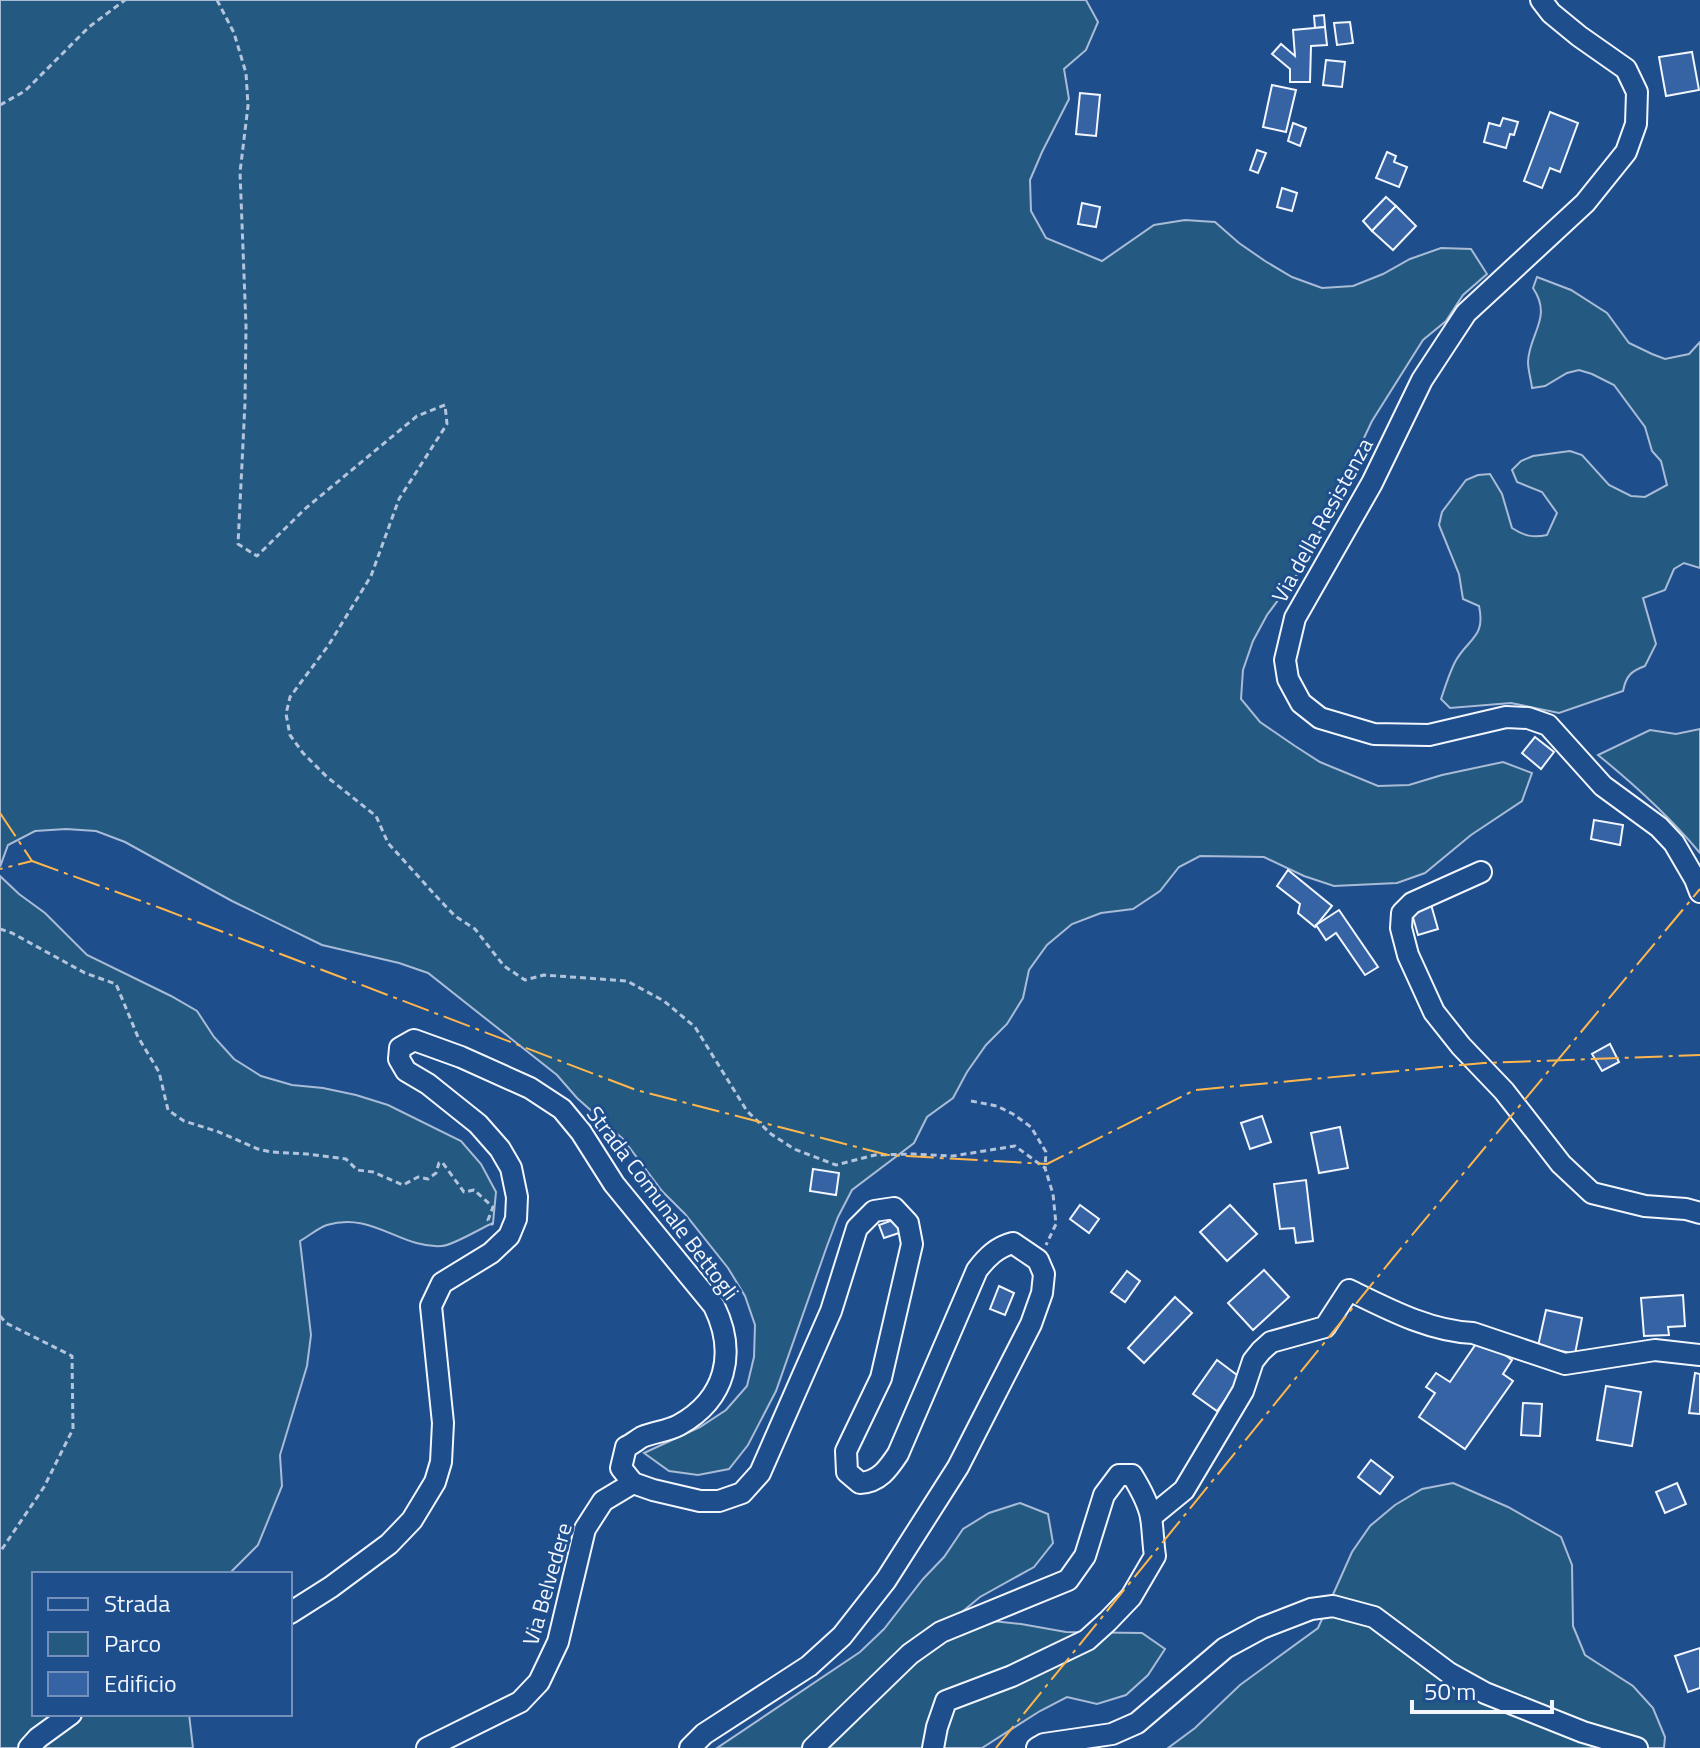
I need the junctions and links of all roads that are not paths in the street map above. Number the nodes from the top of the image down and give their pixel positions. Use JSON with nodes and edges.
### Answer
{"nodes":[{"id":1,"x":1541,"y":0,"type":"edge"},
{"id":2,"x":1481,"y":872,"type":"dead end"},
{"id":3,"x":1700,"y":892,"type":"edge"},
{"id":4,"x":1700,"y":1213,"type":"edge"},
{"id":5,"x":1700,"y":1355,"type":"edge"},
{"id":6,"x":633,"y":1483,"type":"junction"},
{"id":7,"x":1151,"y":1517,"type":"junction"},
{"id":8,"x":292,"y":1612,"type":"edge"},
{"id":9,"x":68,"y":1716,"type":"edge"},
{"id":10,"x":29,"y":1748,"type":"edge"},
{"id":11,"x":427,"y":1748,"type":"edge"},
{"id":12,"x":690,"y":1748,"type":"edge"},
{"id":13,"x":813,"y":1748,"type":"edge"},
{"id":14,"x":933,"y":1748,"type":"edge"},
{"id":15,"x":1037,"y":1748,"type":"edge"},
{"id":16,"x":1637,"y":1748,"type":"edge"}],
"edges":[{"from":1,"to":3,"type":"street","name":"Via della Resistenza"},
{"from":2,"to":4,"type":"street"},
{"from":5,"to":7,"type":"street"},
{"from":6,"to":8,"type":"street","name":"Strada Comunale Bettogli"},
{"from":6,"to":11,"type":"street","name":"Via Belvedere"},
{"from":6,"to":12,"type":"street"},
{"from":7,"to":13,"type":"street"},
{"from":7,"to":14,"type":"street"},
{"from":9,"to":10,"type":"street"},
{"from":15,"to":16,"type":"street"}]}
